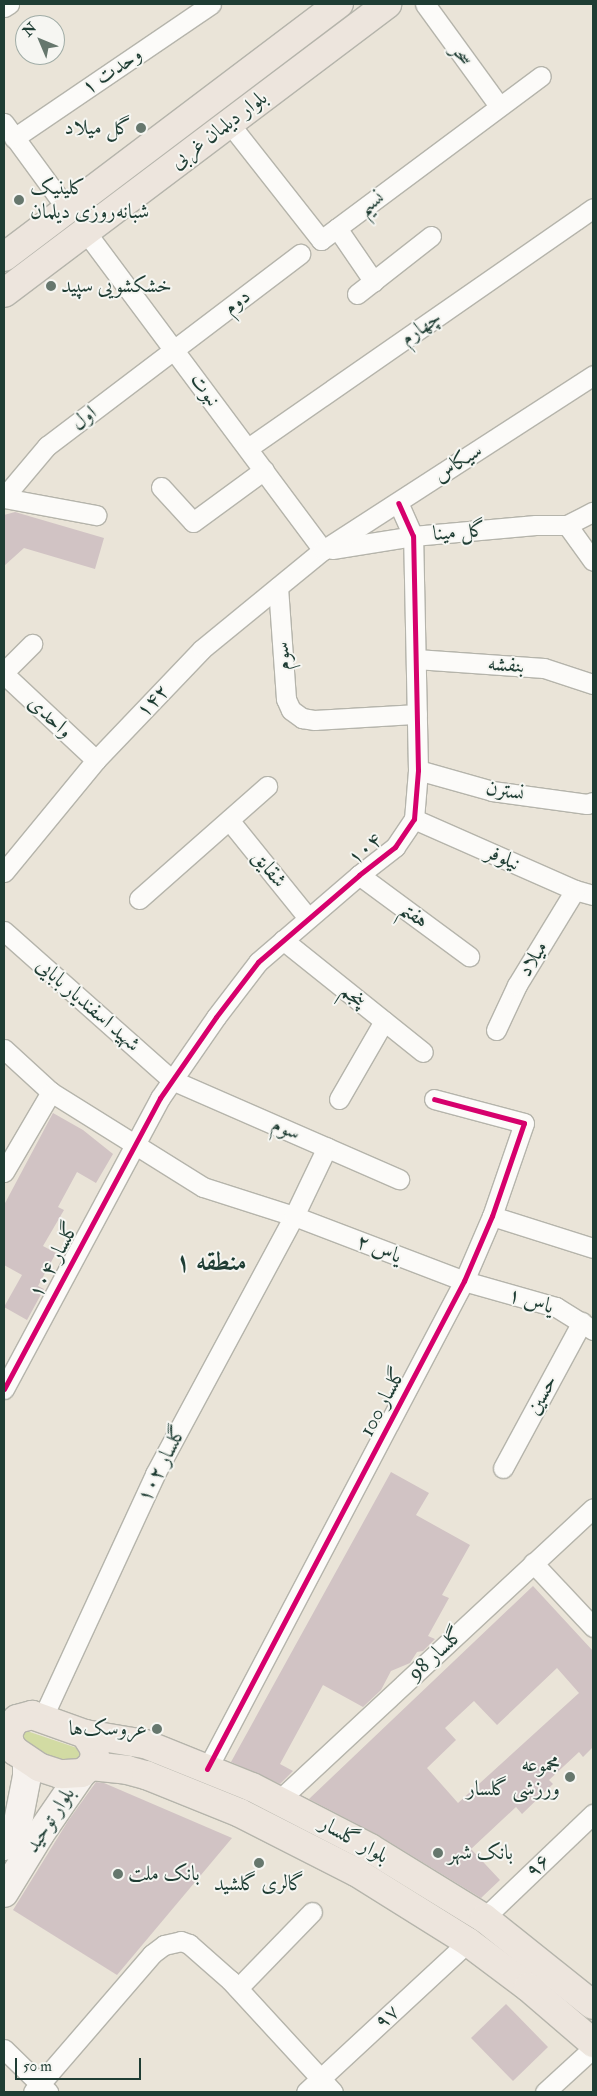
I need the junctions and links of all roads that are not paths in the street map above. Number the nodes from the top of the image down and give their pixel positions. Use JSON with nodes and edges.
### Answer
{"nodes":[{"id":1,"x":9,"y":4,"type":"edge"},
{"id":2,"x":211,"y":4,"type":"edge"},
{"id":3,"x":339,"y":4,"type":"edge"},
{"id":4,"x":387,"y":4,"type":"edge"},
{"id":5,"x":425,"y":4,"type":"edge"},
{"id":6,"x":4,"y":7,"type":"edge"},
{"id":7,"x":291,"y":40,"type":"junction"},
{"id":8,"x":309,"y":63,"type":"junction"},
{"id":9,"x":541,"y":76,"type":"dead end"},
{"id":10,"x":499,"y":106,"type":"junction"},
{"id":11,"x":229,"y":123,"type":"junction"},
{"id":12,"x":9,"y":130,"type":"edge"},
{"id":13,"x":593,"y":208,"type":"edge"},
{"id":14,"x":67,"y":209,"type":"junction"},
{"id":15,"x":337,"y":228,"type":"junction"},
{"id":16,"x":85,"y":231,"type":"junction"},
{"id":17,"x":431,"y":236,"type":"dead end"},
{"id":18,"x":300,"y":254,"type":"dead end"},
{"id":19,"x":4,"y":257,"type":"edge"},
{"id":20,"x":374,"y":282,"type":"junction"},
{"id":21,"x":4,"y":292,"type":"edge"},
{"id":22,"x":357,"y":294,"type":"dead end"},
{"id":23,"x":174,"y":350,"type":"junction"},
{"id":24,"x":593,"y":376,"type":"edge"},
{"id":25,"x":248,"y":448,"type":"junction"},
{"id":26,"x":264,"y":470,"type":"junction"},
{"id":27,"x":161,"y":486,"type":"dead end"},
{"id":28,"x":4,"y":497,"type":"edge"},
{"id":29,"x":398,"y":503,"type":"junction"},
{"id":30,"x":593,"y":512,"type":"edge"},
{"id":31,"x":96,"y":515,"type":"dead end"},
{"id":32,"x":567,"y":525,"type":"junction"},
{"id":33,"x":412,"y":536,"type":"junction"},
{"id":34,"x":323,"y":550,"type":"junction"},
{"id":35,"x":593,"y":560,"type":"edge"},
{"id":36,"x":278,"y":587,"type":"junction"},
{"id":37,"x":32,"y":644,"type":"dead end"},
{"id":38,"x":416,"y":659,"type":"junction"},
{"id":39,"x":4,"y":673,"type":"edge"},
{"id":40,"x":593,"y":684,"type":"edge"},
{"id":41,"x":417,"y":714,"type":"junction"},
{"id":42,"x":96,"y":760,"type":"junction"},
{"id":43,"x":418,"y":770,"type":"junction"},
{"id":44,"x":267,"y":786,"type":"dead end"},
{"id":45,"x":593,"y":802,"type":"edge"},
{"id":46,"x":414,"y":819,"type":"junction"},
{"id":47,"x":229,"y":820,"type":"junction"},
{"id":48,"x":4,"y":872,"type":"edge"},
{"id":49,"x":359,"y":875,"type":"junction"},
{"id":50,"x":575,"y":890,"type":"junction"},
{"id":51,"x":593,"y":896,"type":"edge"},
{"id":52,"x":139,"y":899,"type":"dead end"},
{"id":53,"x":308,"y":918,"type":"junction"},
{"id":54,"x":4,"y":931,"type":"edge"},
{"id":55,"x":283,"y":940,"type":"junction"},
{"id":56,"x":469,"y":956,"type":"dead end"},
{"id":57,"x":384,"y":1021,"type":"junction"},
{"id":58,"x":496,"y":1030,"type":"dead end"},
{"id":59,"x":4,"y":1049,"type":"edge"},
{"id":60,"x":423,"y":1052,"type":"dead end"},
{"id":61,"x":172,"y":1080,"type":"junction"},
{"id":62,"x":51,"y":1092,"type":"junction"},
{"id":63,"x":339,"y":1099,"type":"dead end"},
{"id":64,"x":434,"y":1099,"type":"dead end"},
{"id":65,"x":134,"y":1146,"type":"junction"},
{"id":66,"x":327,"y":1147,"type":"junction"},
{"id":67,"x":4,"y":1172,"type":"edge"},
{"id":68,"x":399,"y":1178,"type":"dead end"},
{"id":69,"x":294,"y":1216,"type":"junction"},
{"id":70,"x":492,"y":1216,"type":"junction"},
{"id":71,"x":593,"y":1248,"type":"edge"},
{"id":72,"x":464,"y":1281,"type":"junction"},
{"id":73,"x":588,"y":1326,"type":"edge"},
{"id":74,"x":4,"y":1389,"type":"edge"},
{"id":75,"x":503,"y":1468,"type":"dead end"},
{"id":76,"x":593,"y":1508,"type":"edge"},
{"id":77,"x":533,"y":1563,"type":"junction"},
{"id":78,"x":593,"y":1627,"type":"edge"},
{"id":79,"x":4,"y":1703,"type":"edge"},
{"id":80,"x":37,"y":1717,"type":"junction"},
{"id":81,"x":84,"y":1734,"type":"junction"},
{"id":82,"x":13,"y":1748,"type":"edge"},
{"id":83,"x":207,"y":1769,"type":"junction"},
{"id":84,"x":86,"y":1770,"type":"junction"},
{"id":85,"x":278,"y":1800,"type":"junction"},
{"id":86,"x":593,"y":1814,"type":"edge"},
{"id":87,"x":4,"y":1846,"type":"edge"},
{"id":88,"x":4,"y":1893,"type":"edge"},
{"id":89,"x":312,"y":1912,"type":"dead end"},
{"id":90,"x":484,"y":1918,"type":"junction"},
{"id":91,"x":468,"y":1942,"type":"junction"},
{"id":92,"x":238,"y":1988,"type":"junction"},
{"id":93,"x":593,"y":2005,"type":"edge"},
{"id":94,"x":593,"y":2043,"type":"edge"},
{"id":95,"x":593,"y":2048,"type":"edge"},
{"id":96,"x":4,"y":2049,"type":"edge"},
{"id":97,"x":327,"y":2085,"type":"edge"},
{"id":98,"x":41,"y":2089,"type":"edge"},
{"id":99,"x":306,"y":2092,"type":"edge"},
{"id":100,"x":545,"y":2092,"type":"edge"}],
"edges":[{"from":1,"to":6,"type":"street"},
{"from":2,"to":12,"type":"street","name":"وحدت ۱"},
{"from":3,"to":7,"type":"main road","name":"بلوار دیلمان غربی"},
{"from":4,"to":8,"type":"main road","name":"بلوار دیلمان غربی"},
{"from":5,"to":10,"type":"street","name":"سحر"},
{"from":7,"to":8,"type":"main road"},
{"from":7,"to":14,"type":"main road","name":"بلوار دیلمان غربی"},
{"from":8,"to":11,"type":"main road","name":"بلوار دیلمان غربی"},
{"from":9,"to":10,"type":"street","name":"نسیم"},
{"from":10,"to":15,"type":"street","name":"نسیم"},
{"from":11,"to":15,"type":"street","name":"نسیم"},
{"from":11,"to":16,"type":"main road","name":"بلوار دیلمان غربی"},
{"from":12,"to":14,"type":"street"},
{"from":13,"to":25,"type":"street","name":"چهارم"},
{"from":14,"to":19,"type":"main road","name":"بلوار دیلمان غربی"},
{"from":15,"to":20,"type":"street"},
{"from":16,"to":21,"type":"main road","name":"بلوار دیلمان غربی"},
{"from":16,"to":23,"type":"street","name":"نبوت"},
{"from":17,"to":20,"type":"street"},
{"from":18,"to":23,"type":"street","name":"دوم"},
{"from":20,"to":22,"type":"street"},
{"from":23,"to":25,"type":"street","name":"نبوت"},
{"from":23,"to":28,"type":"street","name":"اول"},
{"from":24,"to":29,"type":"street","name":"سیکاس"},
{"from":25,"to":26,"type":"street","name":"نبوت"},
{"from":26,"to":27,"type":"street"},
{"from":26,"to":34,"type":"street","name":"نبوت"},
{"from":28,"to":31,"type":"street"},
{"from":29,"to":33,"type":"street","name":"۱۰۴"},
{"from":29,"to":34,"type":"street","name":"سیکاس"},
{"from":30,"to":32,"type":"street","name":"گل مینا"},
{"from":32,"to":33,"type":"street","name":"گل مینا"},
{"from":32,"to":35,"type":"street"},
{"from":33,"to":34,"type":"street","name":"گل مینا"},
{"from":33,"to":38,"type":"street","name":"۱۰۴"},
{"from":34,"to":36,"type":"street","name":"۱۴۲"},
{"from":36,"to":41,"type":"street","name":"سوم"},
{"from":36,"to":42,"type":"street","name":"۱۴۲"},
{"from":37,"to":39,"type":"street"},
{"from":38,"to":40,"type":"street","name":"بنفشه"},
{"from":38,"to":41,"type":"street","name":"۱۰۴"},
{"from":39,"to":42,"type":"street","name":"واحدی"},
{"from":41,"to":43,"type":"street","name":"۱۰۴"},
{"from":42,"to":48,"type":"street","name":"۱۴۲"},
{"from":43,"to":45,"type":"street","name":"نسترن"},
{"from":43,"to":46,"type":"street","name":"۱۰۴"},
{"from":44,"to":47,"type":"street"},
{"from":46,"to":49,"type":"street","name":"۱۰۴"},
{"from":46,"to":50,"type":"street","name":"نیلوفر"},
{"from":47,"to":52,"type":"street"},
{"from":47,"to":53,"type":"street","name":"شقایق"},
{"from":49,"to":53,"type":"street","name":"۱۰۴"},
{"from":49,"to":56,"type":"street","name":"هفتم"},
{"from":50,"to":51,"type":"street","name":"نیلوفر"},
{"from":50,"to":58,"type":"street","name":"میلاد"},
{"from":53,"to":55,"type":"street","name":"۱۰۴"},
{"from":54,"to":61,"type":"street","name":"شهید اسفندیار بابایی"},
{"from":55,"to":57,"type":"street","name":"پنجم"},
{"from":55,"to":61,"type":"street","name":"۱۰۴"},
{"from":57,"to":60,"type":"street","name":"پنجم"},
{"from":57,"to":63,"type":"street"},
{"from":59,"to":62,"type":"street"},
{"from":61,"to":65,"type":"street","name":"۱۰۴"},
{"from":61,"to":66,"type":"street","name":"سوم"},
{"from":62,"to":65,"type":"street"},
{"from":62,"to":67,"type":"street"},
{"from":64,"to":70,"type":"street","name":"گلسار 100"},
{"from":65,"to":69,"type":"street","name":"یاس ۲"},
{"from":65,"to":74,"type":"street","name":"گلسار ۱۰۴"},
{"from":66,"to":68,"type":"street","name":"سوم"},
{"from":66,"to":69,"type":"street","name":"گلسار ۱۰۲"},
{"from":69,"to":72,"type":"street","name":"یاس ۲"},
{"from":69,"to":80,"type":"street","name":"گلسار ۱۰۲"},
{"from":70,"to":71,"type":"street"},
{"from":70,"to":72,"type":"street","name":"گلسار 100"},
{"from":72,"to":73,"type":"street","name":"یاس ۱"},
{"from":72,"to":83,"type":"street","name":"گلسار 100"},
{"from":73,"to":75,"type":"street","name":"حسین"},
{"from":76,"to":77,"type":"street","name":"گلسار 98"},
{"from":77,"to":78,"type":"street"},
{"from":77,"to":85,"type":"street","name":"گلسار 98"},
{"from":79,"to":80,"type":"main road"},
{"from":80,"to":81,"type":"main road","name":"بلوار گلسار"},
{"from":80,"to":82,"type":"main road"},
{"from":81,"to":83,"type":"main road","name":"بلوار گلسار"},
{"from":81,"to":84,"type":"main road"},
{"from":82,"to":84,"type":"main road","name":"بلوار گلسار"},
{"from":82,"to":87,"type":"main road","name":"بلوار توحید"},
{"from":83,"to":85,"type":"main road","name":"بلوار گلسار"},
{"from":84,"to":88,"type":"main road","name":"بلوار توحید"},
{"from":84,"to":91,"type":"main road","name":"بلوار گلسار"},
{"from":85,"to":90,"type":"main road","name":"بلوار گلسار"},
{"from":86,"to":90,"type":"street","name":"۹۶"},
{"from":89,"to":92,"type":"street"},
{"from":90,"to":93,"type":"main road","name":"بلوار گلسار"},
{"from":91,"to":94,"type":"main road","name":"بلوار گلسار"},
{"from":91,"to":97,"type":"street","name":"۹۷"},
{"from":92,"to":97,"type":"street"},
{"from":92,"to":98,"type":"street"},
{"from":95,"to":100,"type":"street"},
{"from":96,"to":98,"type":"street"},
{"from":97,"to":99,"type":"street","name":"۹۷"}]}
